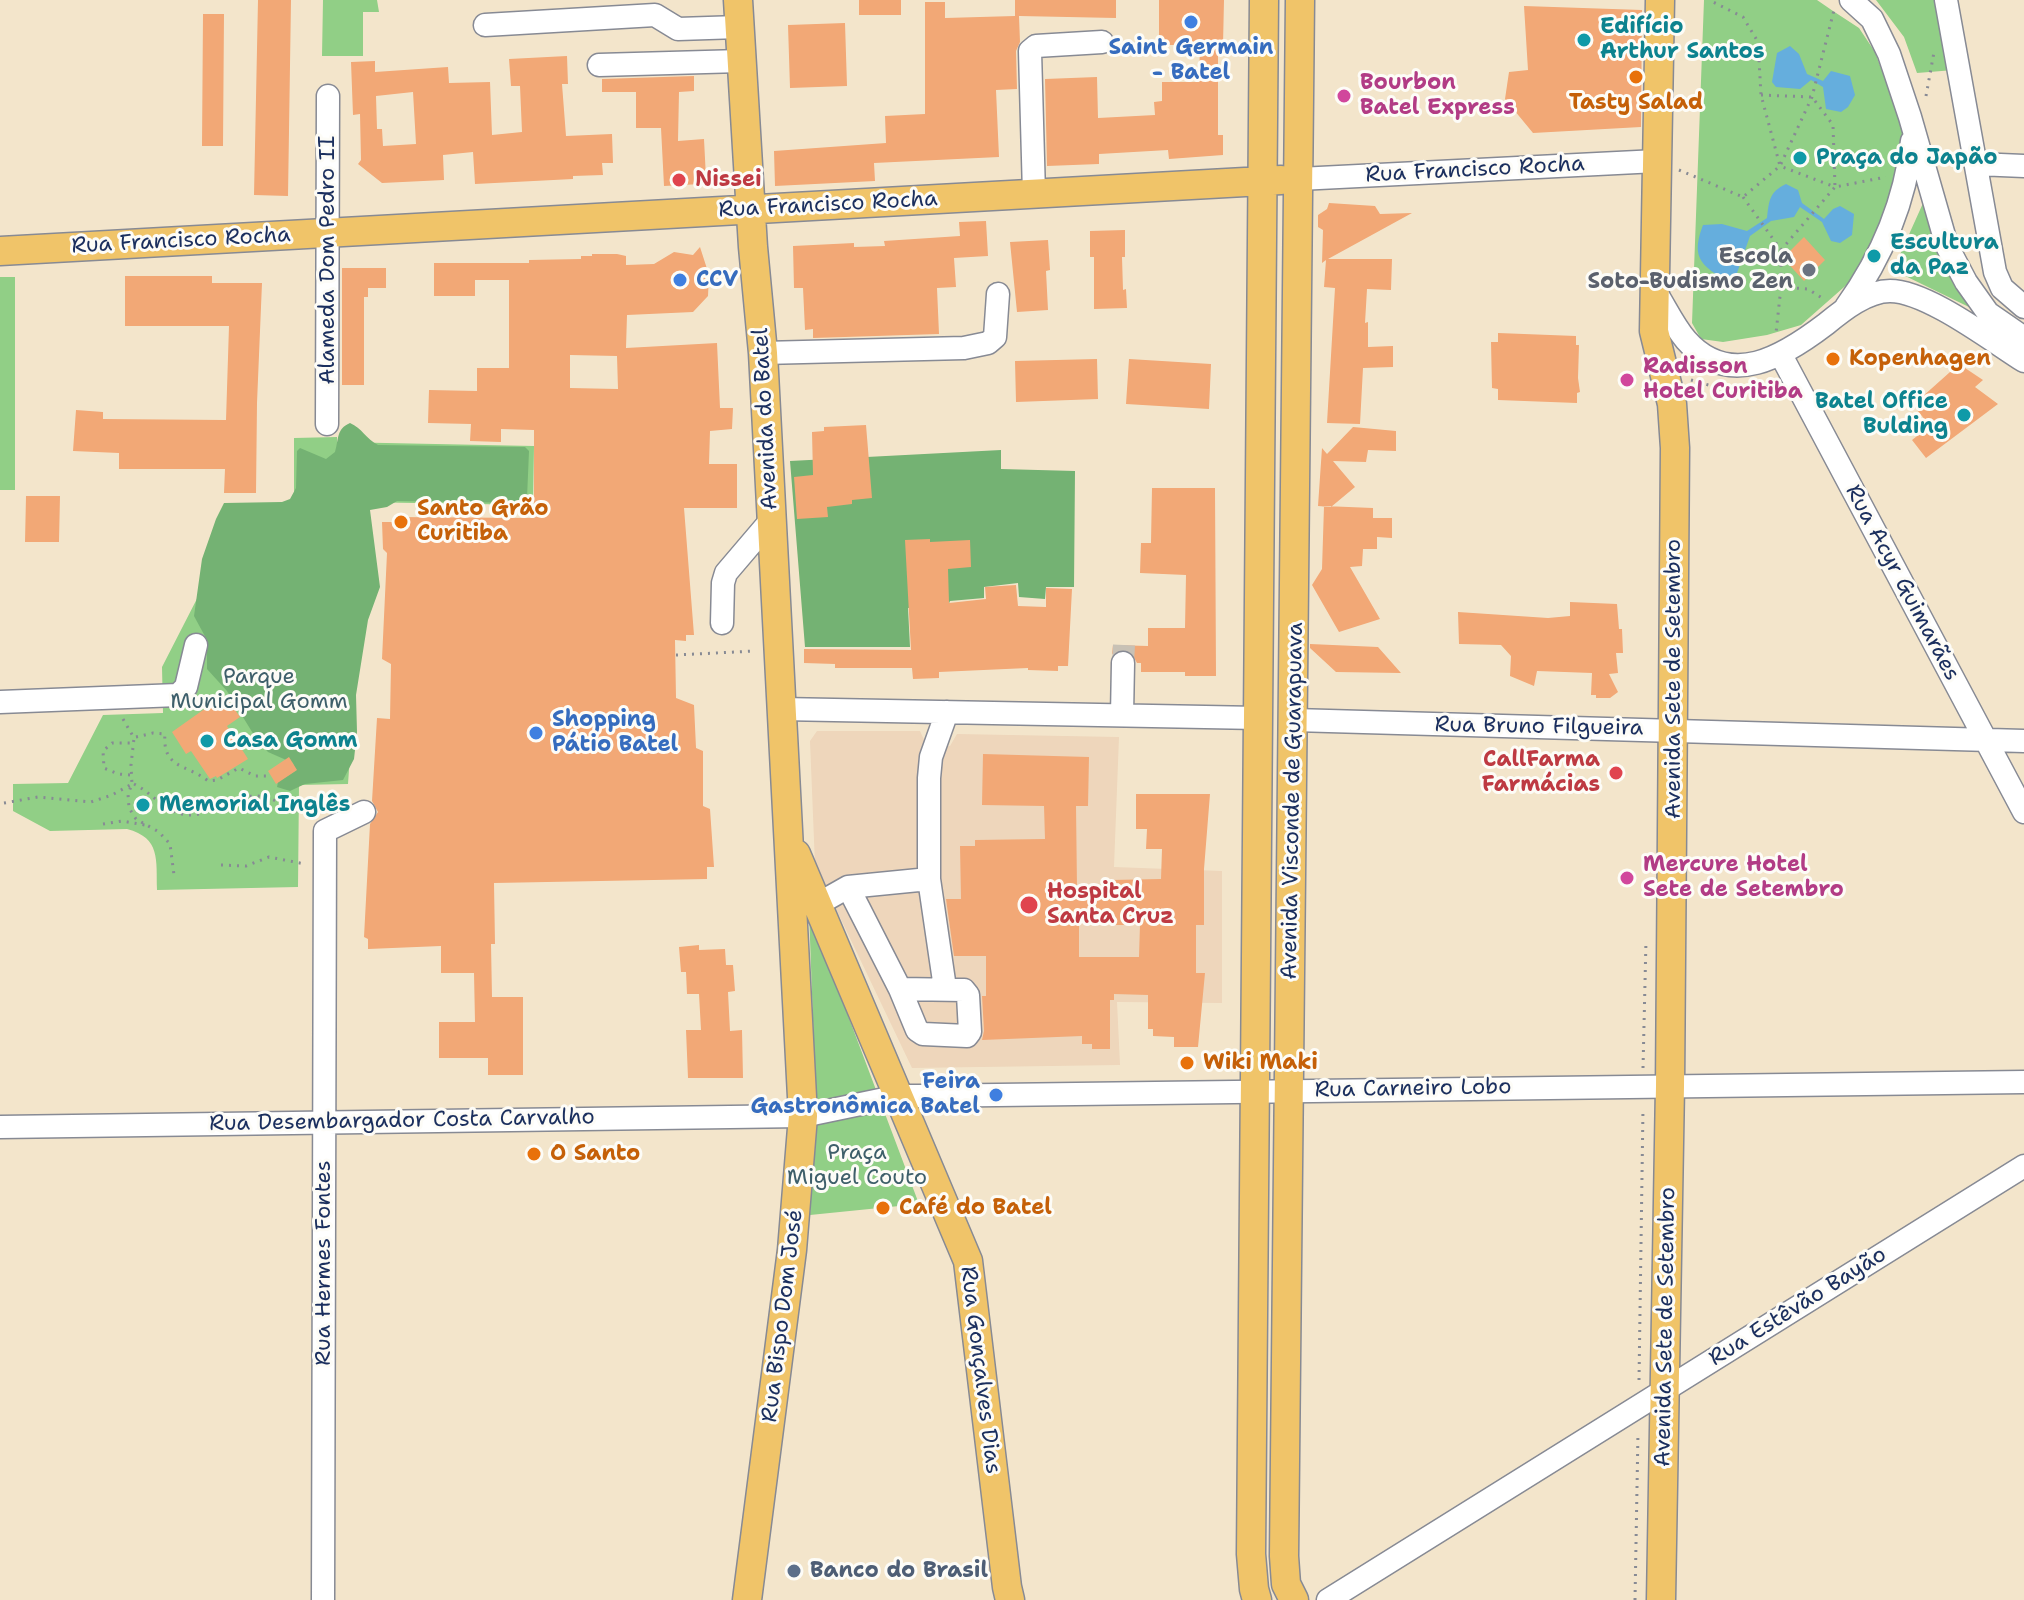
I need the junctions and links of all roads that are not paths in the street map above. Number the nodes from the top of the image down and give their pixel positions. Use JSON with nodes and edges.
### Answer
{"nodes":[{"id":1,"x":1264,"y":0,"type":"edge"},
{"id":2,"x":1293,"y":0,"type":"edge"},
{"id":3,"x":1300,"y":0,"type":"edge"},
{"id":4,"x":1660,"y":0,"type":"edge"},
{"id":5,"x":1946,"y":0,"type":"edge"},
{"id":6,"x":1842,"y":5,"type":"edge"},
{"id":7,"x":739,"y":14,"type":"edge"},
{"id":8,"x":485,"y":25,"type":"dead end"},
{"id":9,"x":1102,"y":42,"type":"dead end"},
{"id":10,"x":1264,"y":48,"type":"junction"},
{"id":11,"x":741,"y":61,"type":"junction"},
{"id":12,"x":599,"y":65,"type":"dead end"},
{"id":13,"x":328,"y":96,"type":"dead end"},
{"id":14,"x":1914,"y":131,"type":"junction"},
{"id":15,"x":1657,"y":161,"type":"junction"},
{"id":16,"x":1977,"y":164,"type":"junction"},
{"id":17,"x":2024,"y":166,"type":"edge"},
{"id":18,"x":1299,"y":179,"type":"junction"},
{"id":19,"x":1263,"y":181,"type":"junction"},
{"id":20,"x":1034,"y":194,"type":"junction"},
{"id":21,"x":751,"y":209,"type":"junction"},
{"id":22,"x":328,"y":233,"type":"junction"},
{"id":23,"x":0,"y":251,"type":"edge"},
{"id":24,"x":1653,"y":288,"type":"junction"},
{"id":25,"x":998,"y":294,"type":"dead end"},
{"id":26,"x":2024,"y":307,"type":"edge"},
{"id":27,"x":1845,"y":308,"type":"junction"},
{"id":28,"x":2024,"y":338,"type":"edge"},
{"id":29,"x":763,"y":353,"type":"junction"},
{"id":30,"x":1781,"y":355,"type":"junction"},
{"id":31,"x":2024,"y":361,"type":"edge"},
{"id":32,"x":327,"y":424,"type":"dead end"},
{"id":33,"x":772,"y":519,"type":"junction"},
{"id":34,"x":722,"y":623,"type":"dead end"},
{"id":35,"x":196,"y":645,"type":"dead end"},
{"id":36,"x":1123,"y":663,"type":"tunnel mouth"},
{"id":37,"x":0,"y":702,"type":"edge"},
{"id":38,"x":781,"y":709,"type":"junction"},
{"id":39,"x":947,"y":712,"type":"junction"},
{"id":40,"x":1122,"y":715,"type":"junction"},
{"id":41,"x":1258,"y":718,"type":"junction"},
{"id":42,"x":1294,"y":720,"type":"junction"},
{"id":43,"x":1674,"y":730,"type":"junction"},
{"id":44,"x":1985,"y":740,"type":"junction"},
{"id":45,"x":2024,"y":741,"type":"edge"},
{"id":46,"x":364,"y":812,"type":"dead end"},
{"id":47,"x":2024,"y":812,"type":"edge"},
{"id":48,"x":789,"y":839,"type":"junction"},
{"id":49,"x":929,"y":879,"type":"junction"},
{"id":50,"x":848,"y":887,"type":"junction"},
{"id":51,"x":818,"y":904,"type":"junction"},
{"id":52,"x":1292,"y":944,"type":"junction"},
{"id":53,"x":945,"y":988,"type":"junction"},
{"id":54,"x":900,"y":989,"type":"junction"},
{"id":55,"x":1256,"y":998,"type":"junction"},
{"id":56,"x":2024,"y":1082,"type":"edge"},
{"id":57,"x":1670,"y":1086,"type":"junction"},
{"id":58,"x":1290,"y":1091,"type":"junction"},
{"id":59,"x":1255,"y":1092,"type":"junction"},
{"id":60,"x":899,"y":1096,"type":"junction"},
{"id":61,"x":803,"y":1116,"type":"junction"},
{"id":62,"x":325,"y":1122,"type":"junction"},
{"id":63,"x":0,"y":1127,"type":"edge"},
{"id":64,"x":2024,"y":1166,"type":"edge"},
{"id":65,"x":1664,"y":1389,"type":"junction"},
{"id":66,"x":1251,"y":1554,"type":"junction"},
{"id":67,"x":323,"y":1600,"type":"edge"},
{"id":68,"x":747,"y":1600,"type":"edge"},
{"id":69,"x":1010,"y":1600,"type":"edge"},
{"id":70,"x":1250,"y":1600,"type":"edge"},
{"id":71,"x":1257,"y":1600,"type":"edge"},
{"id":72,"x":1294,"y":1600,"type":"edge"},
{"id":73,"x":1328,"y":1600,"type":"edge"},
{"id":74,"x":1661,"y":1600,"type":"edge"}],
"edges":[{"from":1,"to":10,"type":"main road","name":"Avenida Visconde de Guarapuava"},
{"from":2,"to":10,"type":"main road"},
{"from":3,"to":18,"type":"main road","name":"Avenida Visconde de Guarapuava"},
{"from":4,"to":15,"type":"main road","name":"Avenida Sete de Setembro"},
{"from":5,"to":16,"type":"street"},
{"from":6,"to":14,"type":"street"},
{"from":7,"to":8,"type":"street"},
{"from":7,"to":11,"type":"main road","name":"Avenida do Batel"},
{"from":9,"to":20,"type":"street"},
{"from":10,"to":19,"type":"main road","name":"Avenida Visconde de Guarapuava"},
{"from":11,"to":12,"type":"street"},
{"from":11,"to":21,"type":"main road","name":"Avenida do Batel"},
{"from":13,"to":22,"type":"street","name":"Alameda Dom Pedro II"},
{"from":14,"to":27,"type":"street"},
{"from":14,"to":28,"type":"street"},
{"from":15,"to":18,"type":"street","name":"Rua Francisco Rocha"},
{"from":15,"to":24,"type":"main road","name":"Avenida Sete de Setembro"},
{"from":16,"to":17,"type":"street"},
{"from":16,"to":26,"type":"street"},
{"from":18,"to":19,"type":"main road","name":"Rua Francisco Rocha"},
{"from":18,"to":42,"type":"main road","name":"Avenida Visconde de Guarapuava"},
{"from":19,"to":20,"type":"main road","name":"Rua Francisco Rocha"},
{"from":19,"to":41,"type":"main road","name":"Avenida Visconde de Guarapuava"},
{"from":20,"to":21,"type":"main road","name":"Rua Francisco Rocha"},
{"from":21,"to":22,"type":"main road","name":"Rua Francisco Rocha"},
{"from":21,"to":29,"type":"main road","name":"Avenida do Batel"},
{"from":22,"to":23,"type":"main road","name":"Rua Francisco Rocha"},
{"from":22,"to":32,"type":"street","name":"Alameda Dom Pedro II"},
{"from":24,"to":30,"type":"street"},
{"from":24,"to":43,"type":"main road","name":"Avenida Sete de Setembro"},
{"from":25,"to":29,"type":"street"},
{"from":27,"to":30,"type":"street"},
{"from":27,"to":31,"type":"street"},
{"from":29,"to":33,"type":"main road","name":"Avenida do Batel"},
{"from":30,"to":44,"type":"street","name":"Rua Acyr Guimarães"},
{"from":33,"to":34,"type":"street"},
{"from":33,"to":38,"type":"main road","name":"Avenida do Batel"},
{"from":35,"to":37,"type":"street"},
{"from":36,"to":40,"type":"street"},
{"from":38,"to":39,"type":"street"},
{"from":38,"to":48,"type":"main road","name":"Avenida do Batel"},
{"from":39,"to":40,"type":"street"},
{"from":39,"to":49,"type":"street"},
{"from":40,"to":41,"type":"street"},
{"from":41,"to":55,"type":"main road","name":"Avenida Visconde de Guarapuava"},
{"from":42,"to":43,"type":"street","name":"Rua Bruno Filgueira"},
{"from":42,"to":52,"type":"main road","name":"Avenida Visconde de Guarapuava"},
{"from":43,"to":44,"type":"street","name":"Rua Bruno Filgueira"},
{"from":43,"to":57,"type":"main road","name":"Avenida Sete de Setembro"},
{"from":44,"to":45,"type":"street","name":"Rua Bruno Filgueira"},
{"from":44,"to":47,"type":"street","name":"Rua Acyr Guimarães"},
{"from":46,"to":62,"type":"street","name":"Rua Hermes Fontes"},
{"from":48,"to":51,"type":"main road","name":"Rua Gonçalves Dias"},
{"from":48,"to":61,"type":"main road","name":"Rua Bispo Dom José"},
{"from":49,"to":50,"type":"street"},
{"from":49,"to":53,"type":"street"},
{"from":50,"to":51,"type":"street"},
{"from":50,"to":54,"type":"street"},
{"from":51,"to":60,"type":"main road","name":"Rua Gonçalves Dias"},
{"from":52,"to":55,"type":"main road"},
{"from":52,"to":58,"type":"main road","name":"Avenida Visconde de Guarapuava"},
{"from":53,"to":54,"type":"street"},
{"from":53,"to":54,"type":"street"},
{"from":55,"to":59,"type":"main road","name":"Avenida Visconde de Guarapuava"},
{"from":56,"to":57,"type":"street","name":"Rua Carneiro Lobo"},
{"from":57,"to":58,"type":"street","name":"Rua Carneiro Lobo"},
{"from":57,"to":65,"type":"main road","name":"Avenida Sete de Setembro"},
{"from":58,"to":59,"type":"street","name":"Rua Carneiro Lobo"},
{"from":58,"to":72,"type":"main road","name":"Avenida Visconde de Guarapuava"},
{"from":59,"to":60,"type":"street","name":"Rua Carneiro Lobo"},
{"from":59,"to":66,"type":"main road","name":"Avenida Visconde de Guarapuava"},
{"from":60,"to":61,"type":"street","name":"Rua Carneiro Lobo"},
{"from":60,"to":69,"type":"main road","name":"Rua Gonçalves Dias"},
{"from":61,"to":62,"type":"street","name":"Rua Desembargador Costa Carvalho"},
{"from":61,"to":68,"type":"main road","name":"Rua Bispo Dom José"},
{"from":62,"to":63,"type":"street","name":"Rua Desembargador Costa Carvalho"},
{"from":62,"to":67,"type":"street","name":"Rua Hermes Fontes"},
{"from":64,"to":65,"type":"street","name":"Rua Estêvão Bayão"},
{"from":65,"to":73,"type":"street","name":"Rua Estêvão Bayão"},
{"from":65,"to":74,"type":"main road","name":"Avenida Sete de Setembro"},
{"from":66,"to":70,"type":"street","name":"Avenida Visconde de Guarapuava"},
{"from":66,"to":71,"type":"main road"}]}
